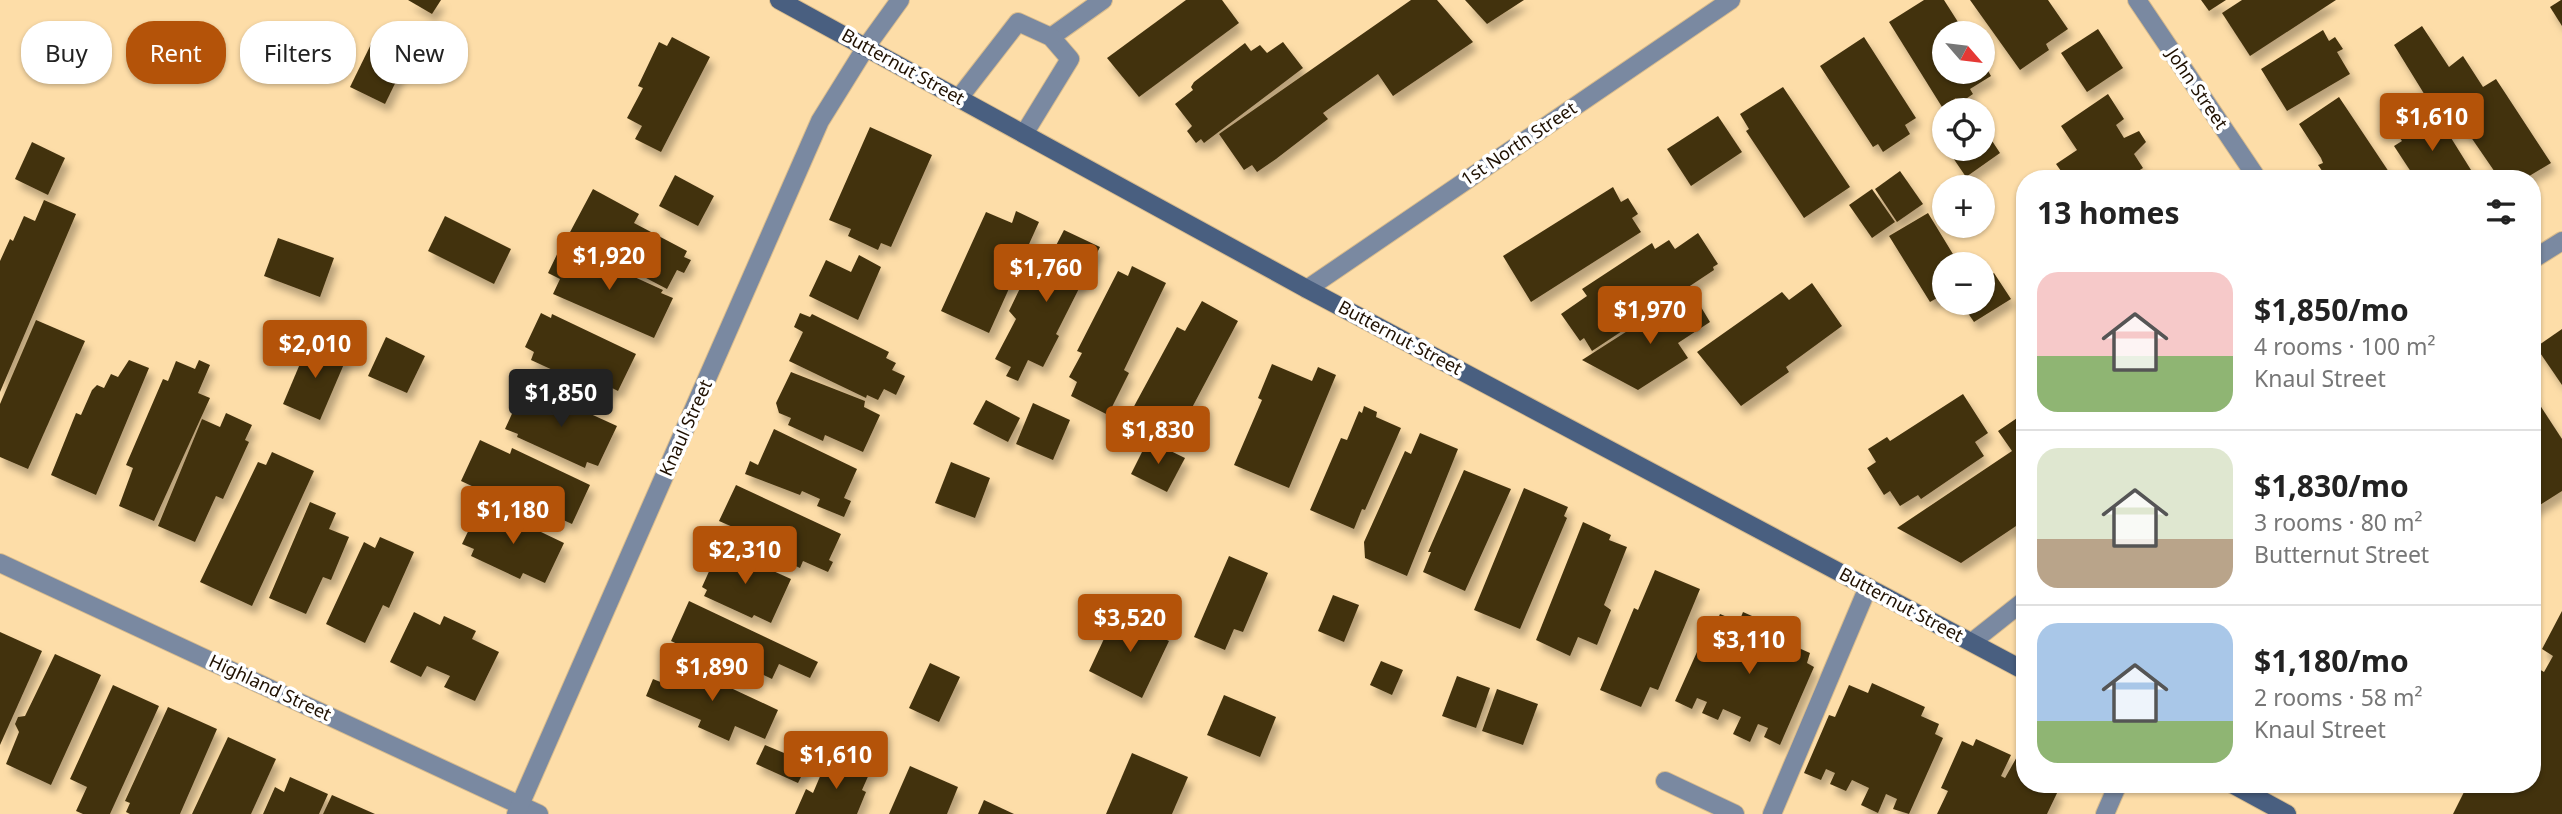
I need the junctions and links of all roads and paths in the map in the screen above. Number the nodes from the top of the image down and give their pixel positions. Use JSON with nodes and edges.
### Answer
{"nodes":[{"id":1,"x":779,"y":0,"type":"edge"},
{"id":2,"x":900,"y":0,"type":"edge"},
{"id":3,"x":1103,"y":0,"type":"edge"},
{"id":4,"x":1731,"y":0,"type":"edge"},
{"id":5,"x":2137,"y":0,"type":"edge"},
{"id":6,"x":1051,"y":37,"type":"junction"},
{"id":7,"x":866,"y":47,"type":"junction"},
{"id":8,"x":958,"y":98,"type":"junction"},
{"id":9,"x":1024,"y":134,"type":"junction"},
{"id":10,"x":2252,"y":170,"type":"edge"},
{"id":11,"x":2562,"y":241,"type":"edge"},
{"id":12,"x":2541,"y":254,"type":"edge"},
{"id":13,"x":1307,"y":289,"type":"junction"},
{"id":14,"x":0,"y":563,"type":"edge"},
{"id":15,"x":1868,"y":587,"type":"junction"},
{"id":16,"x":2016,"y":607,"type":"edge"},
{"id":17,"x":1972,"y":642,"type":"junction"},
{"id":18,"x":2016,"y":666,"type":"edge"},
{"id":19,"x":1665,"y":781,"type":"dead end"},
{"id":20,"x":2114,"y":793,"type":"edge"},
{"id":21,"x":2248,"y":793,"type":"edge"},
{"id":22,"x":518,"y":809,"type":"edge"},
{"id":23,"x":539,"y":814,"type":"edge"},
{"id":24,"x":1735,"y":814,"type":"edge"},
{"id":25,"x":1772,"y":814,"type":"edge"},
{"id":26,"x":2105,"y":814,"type":"edge"},
{"id":27,"x":2287,"y":814,"type":"edge"}],
"edges":[{"from":1,"to":7,"type":"street","name":"Butternut Street"},
{"from":2,"to":7,"type":"street","name":"Knaul Street"},
{"from":3,"to":6,"type":"street"},
{"from":4,"to":13,"type":"street","name":"1st North Street"},
{"from":5,"to":10,"type":"street","name":"John Street"},
{"from":6,"to":8,"type":"street"},
{"from":6,"to":9,"type":"street"},
{"from":7,"to":8,"type":"street","name":"Butternut Street"},
{"from":7,"to":22,"type":"street","name":"Knaul Street"},
{"from":8,"to":9,"type":"street","name":"Butternut Street"},
{"from":9,"to":13,"type":"street","name":"Butternut Street"},
{"from":11,"to":12,"type":"street"},
{"from":13,"to":15,"type":"street","name":"Butternut Street"},
{"from":14,"to":22,"type":"street","name":"Highland Street"},
{"from":15,"to":17,"type":"street","name":"Butternut Street"},
{"from":15,"to":25,"type":"street"},
{"from":16,"to":17,"type":"street"},
{"from":17,"to":18,"type":"street","name":"Butternut Street"},
{"from":19,"to":24,"type":"street"},
{"from":20,"to":26,"type":"street"},
{"from":21,"to":27,"type":"street"},
{"from":22,"to":23,"type":"street","name":"Highland Street"}]}
